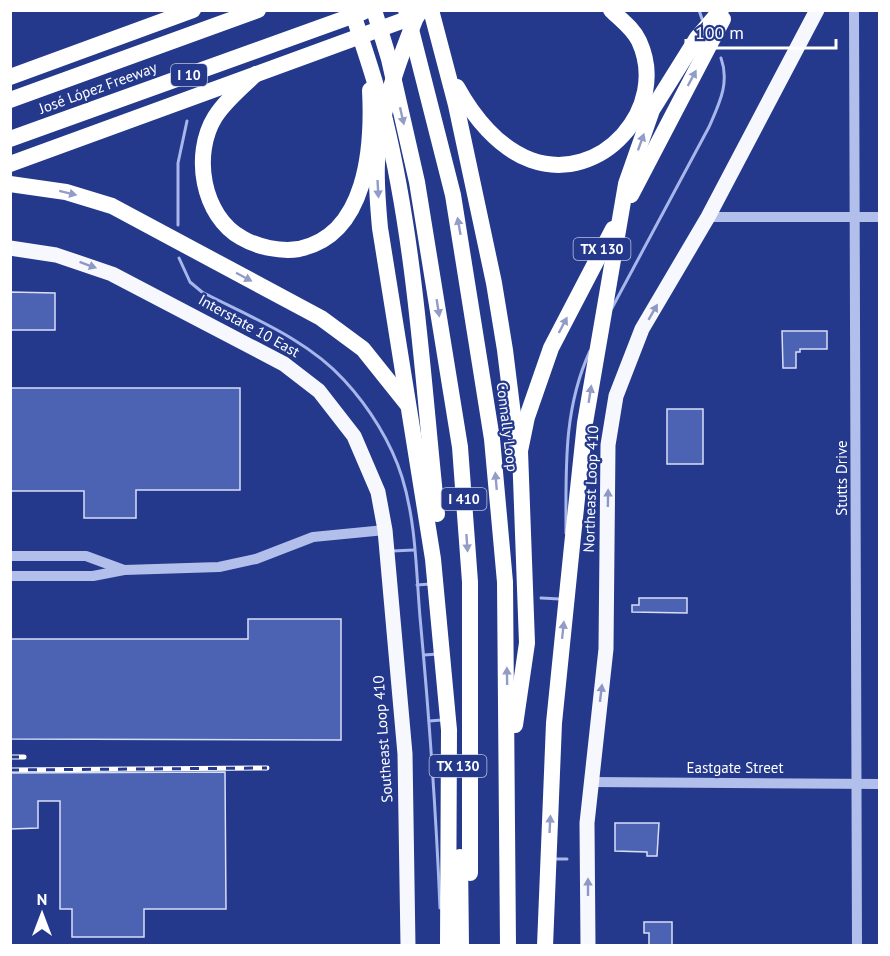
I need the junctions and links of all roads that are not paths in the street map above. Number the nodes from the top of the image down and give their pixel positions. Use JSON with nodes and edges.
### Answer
{"nodes":[{"id":1,"x":193,"y":10,"type":"edge"},
{"id":2,"x":258,"y":10,"type":"edge"},
{"id":3,"x":352,"y":10,"type":"edge"},
{"id":4,"x":368,"y":10,"type":"edge"},
{"id":5,"x":374,"y":10,"type":"edge"},
{"id":6,"x":406,"y":10,"type":"edge"},
{"id":7,"x":419,"y":10,"type":"edge"},
{"id":8,"x":431,"y":10,"type":"edge"},
{"id":9,"x":611,"y":10,"type":"edge"},
{"id":10,"x":721,"y":10,"type":"edge"},
{"id":11,"x":728,"y":10,"type":"edge"},
{"id":12,"x":817,"y":10,"type":"edge"},
{"id":13,"x":854,"y":10,"type":"edge"},
{"id":14,"x":368,"y":62,"type":"junction"},
{"id":15,"x":447,"y":66,"type":"junction"},
{"id":16,"x":256,"y":74,"type":"junction"},
{"id":17,"x":10,"y":77,"type":"edge"},
{"id":18,"x":10,"y":100,"type":"edge"},
{"id":19,"x":10,"y":139,"type":"edge"},
{"id":20,"x":10,"y":164,"type":"edge"},
{"id":21,"x":10,"y":184,"type":"edge"},
{"id":22,"x":708,"y":217,"type":"junction"},
{"id":23,"x":856,"y":217,"type":"junction"},
{"id":24,"x":879,"y":217,"type":"edge"},
{"id":25,"x":10,"y":248,"type":"edge"},
{"id":26,"x":432,"y":466,"type":"junction"},
{"id":27,"x":524,"y":502,"type":"junction"},
{"id":28,"x":385,"y":530,"type":"junction"},
{"id":29,"x":10,"y":556,"type":"edge"},
{"id":30,"x":124,"y":570,"type":"junction"},
{"id":31,"x":10,"y":576,"type":"edge"},
{"id":32,"x":508,"y":776,"type":"junction"},
{"id":33,"x":591,"y":782,"type":"junction"},
{"id":34,"x":857,"y":784,"type":"junction"},
{"id":35,"x":879,"y":784,"type":"edge"},
{"id":36,"x":408,"y":945,"type":"edge"},
{"id":37,"x":448,"y":945,"type":"edge"},
{"id":38,"x":460,"y":945,"type":"edge"},
{"id":39,"x":470,"y":945,"type":"edge"},
{"id":40,"x":508,"y":945,"type":"edge"},
{"id":41,"x":545,"y":945,"type":"edge"},
{"id":42,"x":588,"y":945,"type":"edge"},
{"id":43,"x":857,"y":945,"type":"edge"}],
"edges":[{"from":1,"to":17,"type":"highway"},
{"from":2,"to":18,"type":"highway","name":"José López Freeway","number":"I 10"},
{"from":3,"to":14,"type":"highway","number":"TX 130"},
{"from":4,"to":19,"type":"highway","name":"José López Freeway","number":"I 10"},
{"from":5,"to":39,"type":"highway","number":"I 410","one_way":true},
{"from":32,"to":6,"type":"highway","name":"Connally Loop","number":"I 410","one_way":true},
{"from":7,"to":37,"type":"highway","number":"I 410","one_way":true},
{"from":8,"to":15,"type":"highway"},
{"from":8,"to":16,"type":"highway"},
{"from":9,"to":15,"type":"highway"},
{"from":41,"to":10,"type":"highway","one_way":true},
{"from":27,"to":11,"type":"highway","number":"TX 130","one_way":true},
{"from":12,"to":22,"type":"main road","name":"Northeast Loop 410"},
{"from":13,"to":23,"type":"street","name":"Stutts Drive"},
{"from":14,"to":16,"type":"highway"},
{"from":14,"to":26,"type":"highway","number":"TX 130"},
{"from":15,"to":27,"type":"highway"},
{"from":16,"to":20,"type":"highway"},
{"from":21,"to":26,"type":"highway","one_way":true},
{"from":22,"to":23,"type":"street"},
{"from":33,"to":22,"type":"main road","name":"Northeast Loop 410","one_way":true},
{"from":23,"to":24,"type":"street"},
{"from":23,"to":34,"type":"street","name":"Stutts Drive"},
{"from":25,"to":28,"type":"main road","name":"Interstate 10 East","one_way":true},
{"from":26,"to":38,"type":"highway","number":"TX 130"},
{"from":27,"to":32,"type":"highway","number":"TX 130"},
{"from":28,"to":30,"type":"street"},
{"from":28,"to":36,"type":"main road","name":"Southeast Loop 410"},
{"from":29,"to":30,"type":"street"},
{"from":30,"to":31,"type":"street"},
{"from":32,"to":40,"type":"highway","name":"Connally Loop","number":"I 410"},
{"from":33,"to":34,"type":"street","name":"Eastgate Street"},
{"from":42,"to":33,"type":"main road","name":"Northeast Loop 410","one_way":true},
{"from":34,"to":35,"type":"street","name":"Eastgate Street"},
{"from":34,"to":43,"type":"street","name":"Stutts Drive"}]}
